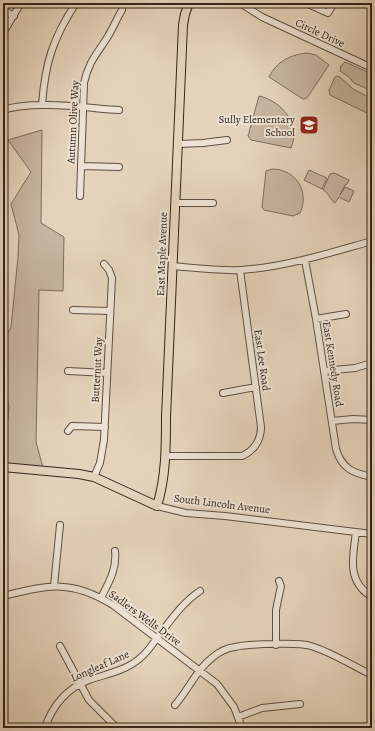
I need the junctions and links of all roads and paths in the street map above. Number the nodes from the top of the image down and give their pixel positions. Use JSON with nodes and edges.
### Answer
{"nodes":[{"id":1,"x":21,"y":3,"type":"edge"},
{"id":2,"x":76,"y":3,"type":"edge"},
{"id":3,"x":189,"y":3,"type":"edge"},
{"id":4,"x":240,"y":3,"type":"edge"},
{"id":5,"x":306,"y":3,"type":"edge"},
{"id":6,"x":334,"y":3,"type":"edge"},
{"id":7,"x":3,"y":10,"type":"edge"},
{"id":8,"x":122,"y":10,"type":"dead end"},
{"id":9,"x":14,"y":16,"type":"junction"},
{"id":10,"x":3,"y":33,"type":"edge"},
{"id":11,"x":372,"y":68,"type":"edge"},
{"id":12,"x":42,"y":105,"type":"junction"},
{"id":13,"x":82,"y":108,"type":"junction"},
{"id":14,"x":3,"y":110,"type":"edge"},
{"id":15,"x":119,"y":110,"type":"dead end"},
{"id":16,"x":227,"y":140,"type":"dead end"},
{"id":17,"x":178,"y":144,"type":"junction"},
{"id":18,"x":81,"y":166,"type":"junction"},
{"id":19,"x":119,"y":167,"type":"dead end"},
{"id":20,"x":80,"y":196,"type":"dead end"},
{"id":21,"x":176,"y":203,"type":"junction"},
{"id":22,"x":213,"y":203,"type":"dead end"},
{"id":23,"x":372,"y":241,"type":"edge"},
{"id":24,"x":305,"y":260,"type":"junction"},
{"id":25,"x":104,"y":264,"type":"dead end"},
{"id":26,"x":173,"y":266,"type":"junction"},
{"id":27,"x":240,"y":270,"type":"junction"},
{"id":28,"x":73,"y":310,"type":"dead end"},
{"id":29,"x":110,"y":311,"type":"junction"},
{"id":30,"x":346,"y":314,"type":"dead end"},
{"id":31,"x":316,"y":319,"type":"junction"},
{"id":32,"x":372,"y":363,"type":"edge"},
{"id":33,"x":68,"y":371,"type":"dead end"},
{"id":34,"x":324,"y":371,"type":"junction"},
{"id":35,"x":107,"y":373,"type":"junction"},
{"id":36,"x":256,"y":387,"type":"junction"},
{"id":37,"x":223,"y":393,"type":"dead end"},
{"id":38,"x":332,"y":420,"type":"junction"},
{"id":39,"x":372,"y":420,"type":"edge"},
{"id":40,"x":105,"y":426,"type":"junction"},
{"id":41,"x":68,"y":431,"type":"dead end"},
{"id":42,"x":166,"y":456,"type":"junction"},
{"id":43,"x":3,"y":467,"type":"edge"},
{"id":44,"x":372,"y":476,"type":"edge"},
{"id":45,"x":94,"y":477,"type":"junction"},
{"id":46,"x":157,"y":506,"type":"junction"},
{"id":47,"x":60,"y":525,"type":"dead end"},
{"id":48,"x":356,"y":532,"type":"junction"},
{"id":49,"x":372,"y":534,"type":"edge"},
{"id":50,"x":115,"y":551,"type":"dead end"},
{"id":51,"x":279,"y":582,"type":"dead end"},
{"id":52,"x":54,"y":586,"type":"junction"},
{"id":53,"x":200,"y":591,"type":"dead end"},
{"id":54,"x":3,"y":596,"type":"edge"},
{"id":55,"x":372,"y":597,"type":"edge"},
{"id":56,"x":101,"y":598,"type":"junction"},
{"id":57,"x":157,"y":638,"type":"junction"},
{"id":58,"x":276,"y":645,"type":"junction"},
{"id":59,"x":60,"y":646,"type":"dead end"},
{"id":60,"x":199,"y":669,"type":"junction"},
{"id":61,"x":372,"y":675,"type":"edge"},
{"id":62,"x":80,"y":684,"type":"junction"},
{"id":63,"x":300,"y":704,"type":"dead end"},
{"id":64,"x":175,"y":705,"type":"dead end"},
{"id":65,"x":238,"y":717,"type":"junction"},
{"id":66,"x":45,"y":728,"type":"edge"},
{"id":67,"x":117,"y":728,"type":"edge"},
{"id":68,"x":242,"y":728,"type":"edge"}],
"edges":[{"from":1,"to":9,"type":"street"},
{"from":2,"to":12,"type":"street"},
{"from":3,"to":17,"type":"main road","name":"East Maple Avenue"},
{"from":4,"to":11,"type":"street","name":"Circle Drive"},
{"from":5,"to":6,"type":"street"},
{"from":7,"to":9,"type":"street"},
{"from":8,"to":13,"type":"street","name":"Autumn Olive Way"},
{"from":9,"to":10,"type":"street"},
{"from":12,"to":13,"type":"street"},
{"from":12,"to":14,"type":"street"},
{"from":13,"to":15,"type":"street"},
{"from":13,"to":18,"type":"street","name":"Autumn Olive Way"},
{"from":16,"to":17,"type":"street"},
{"from":17,"to":21,"type":"main road","name":"East Maple Avenue"},
{"from":18,"to":19,"type":"street"},
{"from":18,"to":20,"type":"street","name":"Autumn Olive Way"},
{"from":21,"to":22,"type":"street"},
{"from":21,"to":26,"type":"main road","name":"East Maple Avenue"},
{"from":23,"to":24,"type":"street"},
{"from":24,"to":27,"type":"street"},
{"from":24,"to":31,"type":"street","name":"East Kennedy Road"},
{"from":25,"to":29,"type":"street","name":"Butternut Way"},
{"from":26,"to":27,"type":"street"},
{"from":26,"to":42,"type":"main road","name":"East Maple Avenue"},
{"from":27,"to":36,"type":"street","name":"East Lee Road"},
{"from":28,"to":29,"type":"street"},
{"from":29,"to":35,"type":"street","name":"Butternut Way"},
{"from":30,"to":31,"type":"street"},
{"from":31,"to":34,"type":"street","name":"East Kennedy Road"},
{"from":32,"to":34,"type":"street"},
{"from":33,"to":35,"type":"street"},
{"from":34,"to":38,"type":"street","name":"East Kennedy Road"},
{"from":35,"to":40,"type":"street","name":"Butternut Way"},
{"from":36,"to":37,"type":"street"},
{"from":36,"to":42,"type":"street","name":"East Lee Road"},
{"from":38,"to":39,"type":"street"},
{"from":38,"to":44,"type":"street","name":"East Kennedy Road"},
{"from":40,"to":41,"type":"street"},
{"from":40,"to":45,"type":"street","name":"Butternut Way"},
{"from":42,"to":46,"type":"main road","name":"East Maple Avenue"},
{"from":43,"to":45,"type":"main road","name":"South Lincoln Avenue"},
{"from":45,"to":46,"type":"main road","name":"South Lincoln Avenue"},
{"from":46,"to":48,"type":"street","name":"South Lincoln Avenue"},
{"from":47,"to":52,"type":"street"},
{"from":48,"to":49,"type":"street","name":"South Lincoln Avenue"},
{"from":48,"to":55,"type":"street"},
{"from":50,"to":56,"type":"street"},
{"from":51,"to":58,"type":"street"},
{"from":52,"to":54,"type":"street","name":"Sadlers Wells Drive"},
{"from":52,"to":56,"type":"street","name":"Sadlers Wells Drive"},
{"from":53,"to":57,"type":"street","name":"Longleaf Lane"},
{"from":56,"to":57,"type":"street","name":"Sadlers Wells Drive"},
{"from":57,"to":60,"type":"street","name":"Sadlers Wells Drive"},
{"from":57,"to":62,"type":"street","name":"Longleaf Lane"},
{"from":58,"to":60,"type":"street"},
{"from":58,"to":61,"type":"street"},
{"from":59,"to":62,"type":"street"},
{"from":60,"to":64,"type":"street"},
{"from":60,"to":65,"type":"street","name":"Sadlers Wells Drive"},
{"from":62,"to":66,"type":"street","name":"Longleaf Lane"},
{"from":62,"to":67,"type":"street"},
{"from":63,"to":65,"type":"street"},
{"from":65,"to":68,"type":"street","name":"Sadlers Wells Drive"}]}
